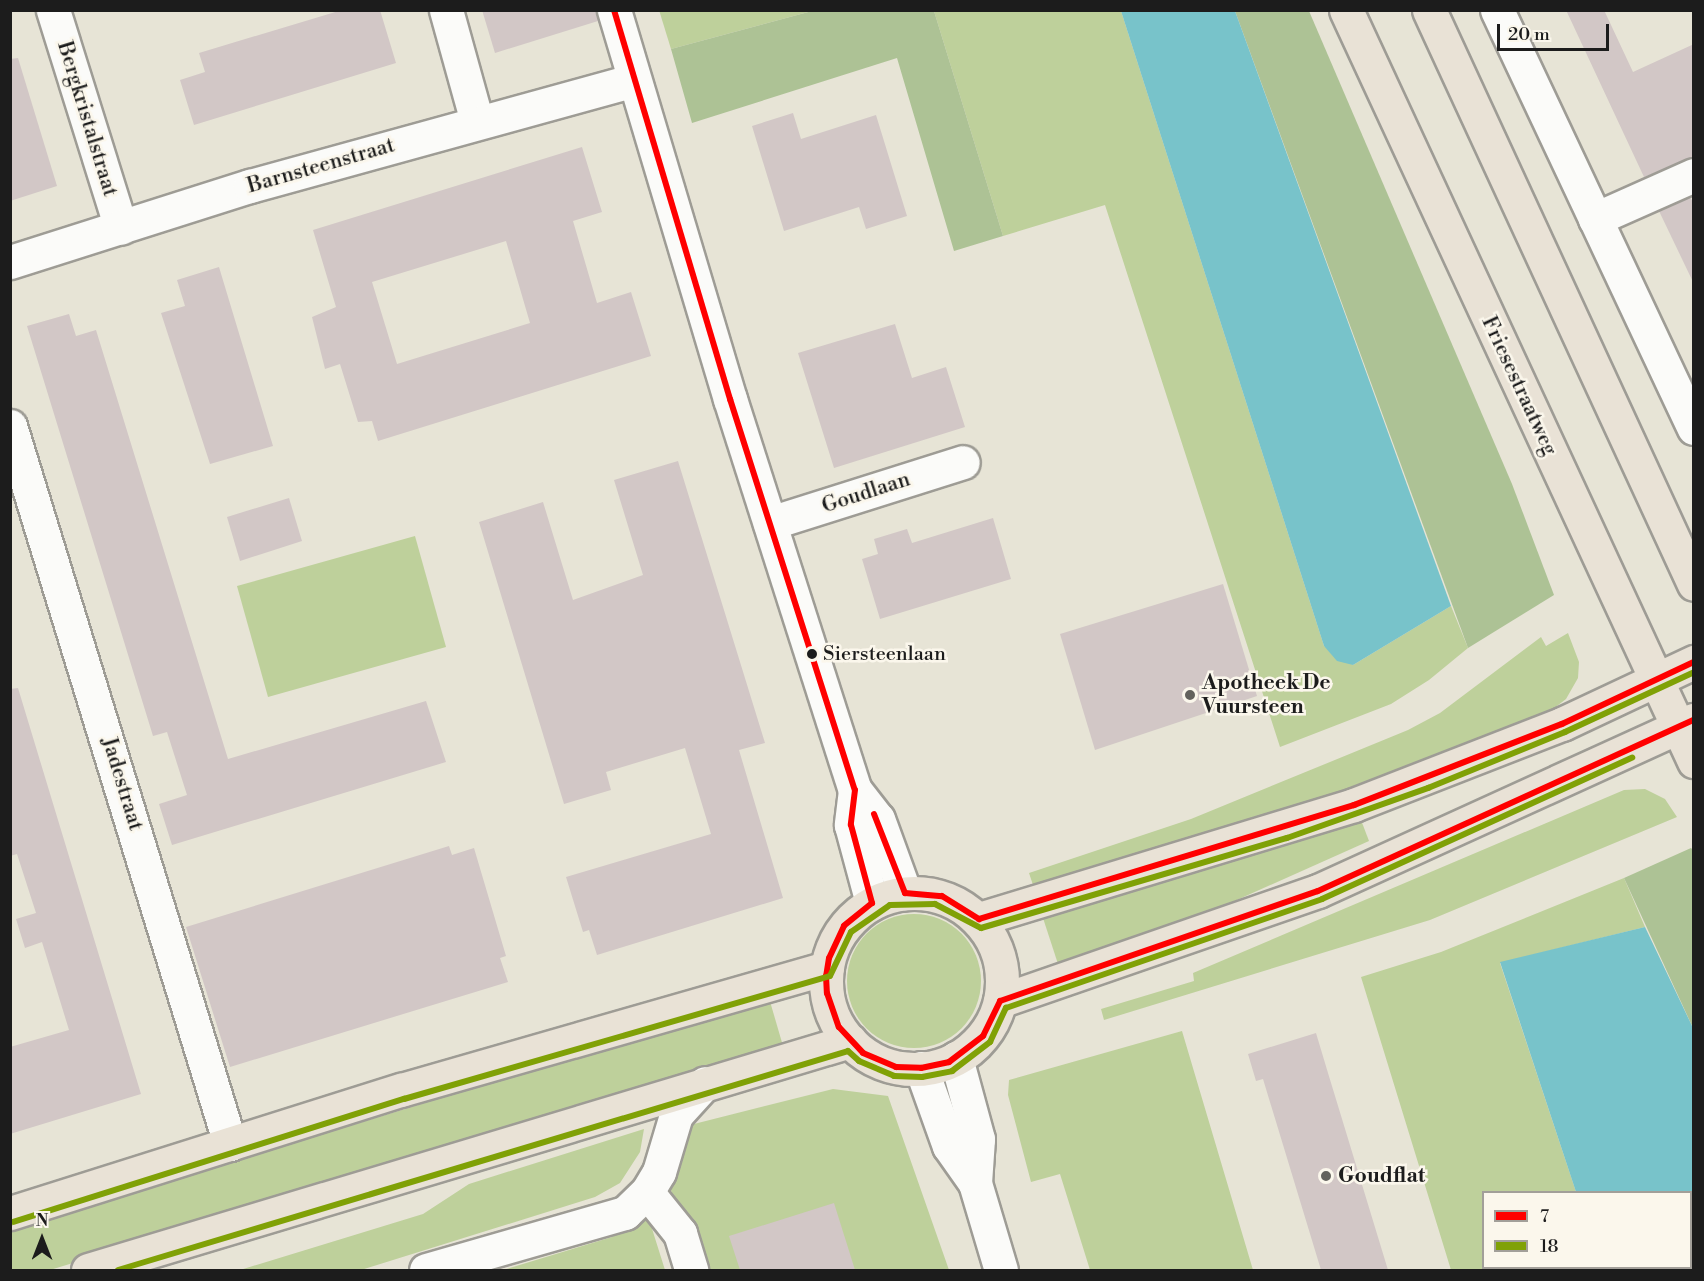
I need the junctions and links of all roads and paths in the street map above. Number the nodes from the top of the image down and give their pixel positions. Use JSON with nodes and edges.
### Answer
{"nodes":[{"id":1,"x":54,"y":10,"type":"edge"},
{"id":2,"x":446,"y":10,"type":"edge"},
{"id":3,"x":614,"y":10,"type":"edge"},
{"id":4,"x":1346,"y":10,"type":"edge"},
{"id":5,"x":1429,"y":10,"type":"edge"},
{"id":6,"x":1497,"y":10,"type":"edge"},
{"id":7,"x":634,"y":80,"type":"junction"},
{"id":8,"x":477,"y":122,"type":"junction"},
{"id":9,"x":1694,"y":175,"type":"edge"},
{"id":10,"x":1595,"y":219,"type":"junction"},
{"id":11,"x":121,"y":228,"type":"junction"},
{"id":12,"x":10,"y":262,"type":"edge"},
{"id":13,"x":10,"y":426,"type":"edge"},
{"id":14,"x":1694,"y":428,"type":"edge"},
{"id":15,"x":963,"y":462,"type":"dead end"},
{"id":16,"x":770,"y":524,"type":"junction"},
{"id":17,"x":1694,"y":584,"type":"edge"},
{"id":18,"x":1694,"y":662,"type":"edge"},
{"id":19,"x":1656,"y":679,"type":"junction"},
{"id":20,"x":1686,"y":724,"type":"edge"},
{"id":21,"x":1694,"y":761,"type":"edge"},
{"id":22,"x":855,"y":790,"type":"junction"},
{"id":23,"x":905,"y":893,"type":"junction"},
{"id":24,"x":872,"y":903,"type":"junction"},
{"id":25,"x":978,"y":919,"type":"junction"},
{"id":26,"x":827,"y":968,"type":"junction"},
{"id":27,"x":1000,"y":1001,"type":"junction"},
{"id":28,"x":850,"y":1041,"type":"junction"},
{"id":29,"x":956,"y":1058,"type":"junction"},
{"id":30,"x":921,"y":1068,"type":"junction"},
{"id":31,"x":705,"y":1083,"type":"junction"},
{"id":32,"x":230,"y":1144,"type":"junction"},
{"id":33,"x":975,"y":1183,"type":"junction"},
{"id":34,"x":647,"y":1192,"type":"junction"},
{"id":35,"x":10,"y":1213,"type":"edge"},
{"id":36,"x":88,"y":1270,"type":"edge"},
{"id":37,"x":426,"y":1270,"type":"edge"},
{"id":38,"x":691,"y":1270,"type":"edge"},
{"id":39,"x":1001,"y":1270,"type":"edge"}],
"edges":[{"from":1,"to":11,"type":"street","name":"Bergkristalstraat"},
{"from":2,"to":8,"type":"street"},
{"from":3,"to":7,"type":"street"},
{"from":4,"to":19,"type":"main road","name":"Friesestraatweg"},
{"from":5,"to":17,"type":"main road"},
{"from":6,"to":10,"type":"street"},
{"from":7,"to":8,"type":"street","name":"Barnsteenstraat"},
{"from":7,"to":16,"type":"street"},
{"from":8,"to":11,"type":"street","name":"Barnsteenstraat"},
{"from":9,"to":10,"type":"street"},
{"from":10,"to":14,"type":"street"},
{"from":11,"to":12,"type":"street","name":"Barnsteenstraat"},
{"from":13,"to":32,"type":"street","name":"Jadestraat"},
{"from":15,"to":16,"type":"street","name":"Goudlaan"},
{"from":16,"to":22,"type":"street"},
{"from":18,"to":19,"type":"main road"},
{"from":19,"to":20,"type":"main road","name":"Friesestraatweg"},
{"from":19,"to":25,"type":"main road"},
{"from":20,"to":21,"type":"main road","name":"Friesestraatweg"},
{"from":20,"to":27,"type":"main road"},
{"from":22,"to":23,"type":"street"},
{"from":22,"to":24,"type":"street"},
{"from":23,"to":24,"type":"main road"},
{"from":23,"to":25,"type":"main road"},
{"from":24,"to":26,"type":"main road"},
{"from":25,"to":27,"type":"main road"},
{"from":26,"to":28,"type":"main road"},
{"from":26,"to":32,"type":"main road"},
{"from":27,"to":29,"type":"main road"},
{"from":28,"to":30,"type":"main road"},
{"from":28,"to":31,"type":"main road"},
{"from":29,"to":30,"type":"main road"},
{"from":29,"to":33,"type":"street"},
{"from":30,"to":33,"type":"street"},
{"from":31,"to":34,"type":"street"},
{"from":31,"to":36,"type":"main road"},
{"from":32,"to":35,"type":"main road"},
{"from":33,"to":39,"type":"street"},
{"from":34,"to":37,"type":"street"},
{"from":34,"to":38,"type":"street"}]}
